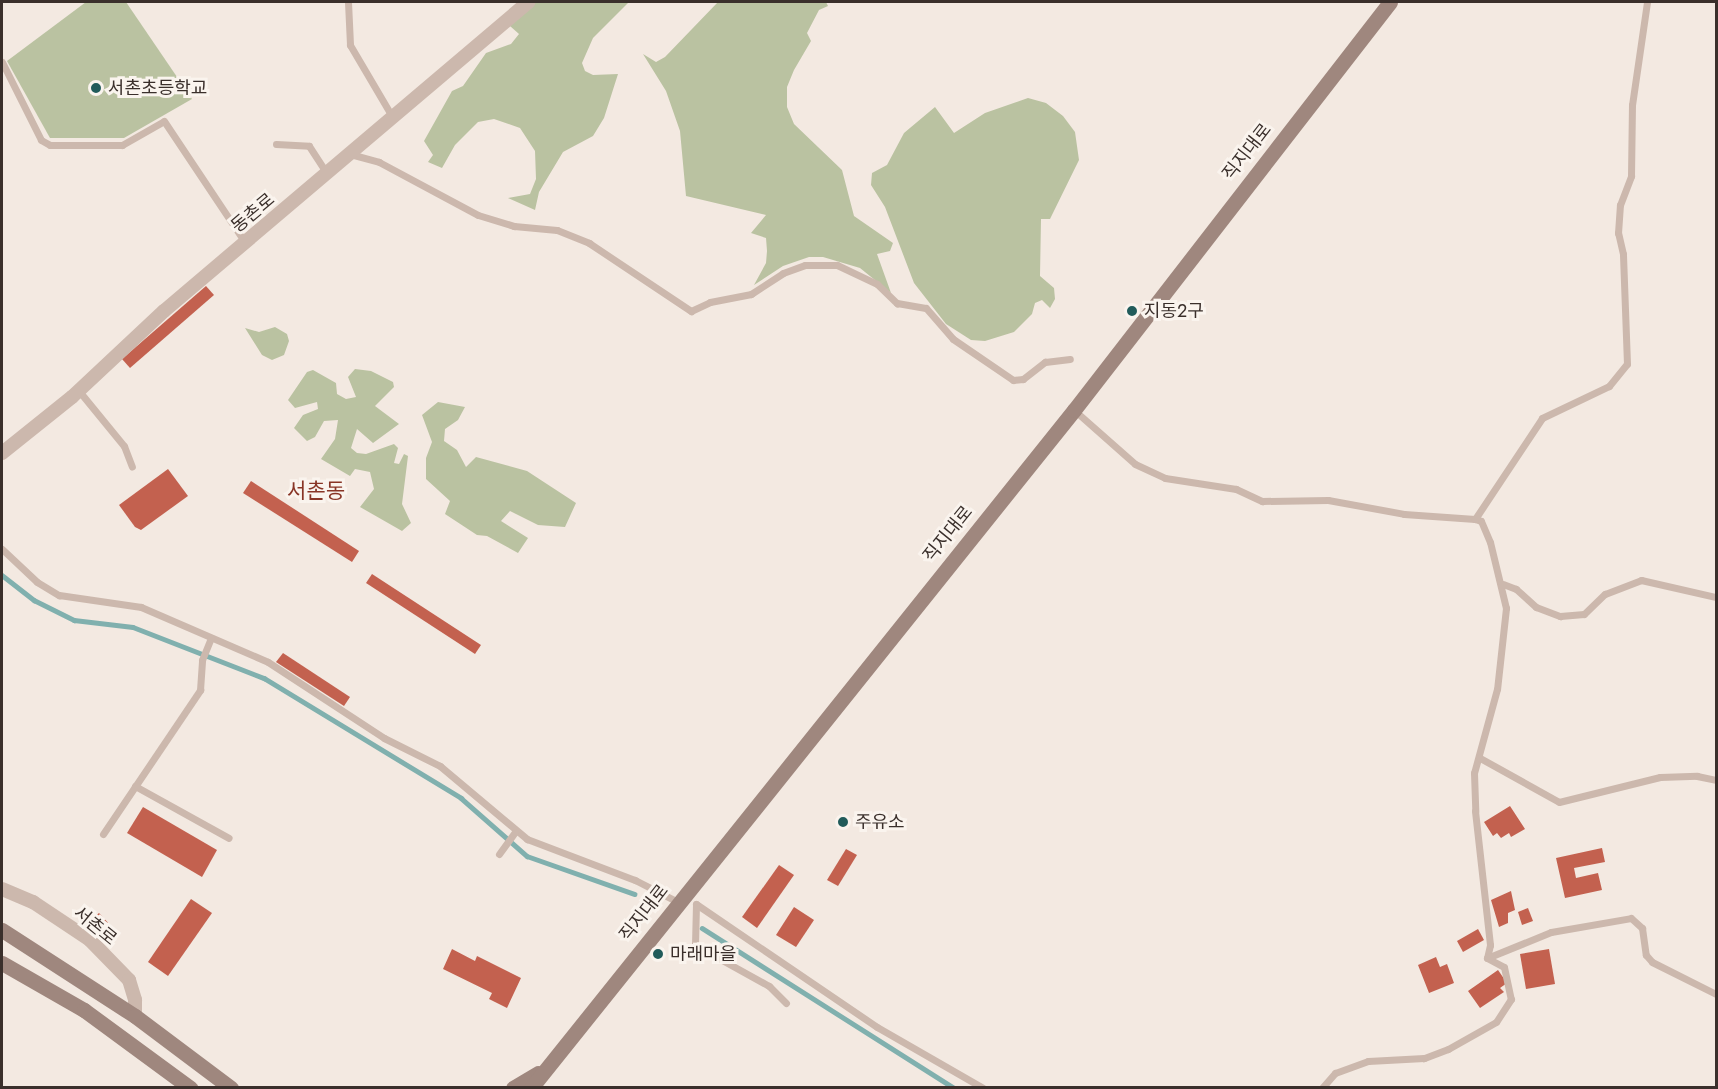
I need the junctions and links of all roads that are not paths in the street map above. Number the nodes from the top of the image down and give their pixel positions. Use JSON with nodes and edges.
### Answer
{"nodes":[{"id":1,"x":348,"y":2,"type":"edge"},
{"id":2,"x":529,"y":2,"type":"edge"},
{"id":3,"x":1390,"y":2,"type":"edge"},
{"id":4,"x":1647,"y":2,"type":"edge"},
{"id":5,"x":2,"y":62,"type":"edge"},
{"id":6,"x":393,"y":118,"type":"junction"},
{"id":7,"x":276,"y":144,"type":"dead end"},
{"id":8,"x":350,"y":154,"type":"junction"},
{"id":9,"x":327,"y":174,"type":"junction"},
{"id":10,"x":246,"y":244,"type":"junction"},
{"id":11,"x":1070,"y":359,"type":"dead end"},
{"id":12,"x":79,"y":391,"type":"junction"},
{"id":13,"x":1074,"y":410,"type":"junction"},
{"id":14,"x":2,"y":453,"type":"edge"},
{"id":15,"x":132,"y":467,"type":"dead end"},
{"id":16,"x":1475,"y":519,"type":"junction"},
{"id":17,"x":2,"y":549,"type":"edge"},
{"id":18,"x":1503,"y":584,"type":"junction"},
{"id":19,"x":1716,"y":597,"type":"edge"},
{"id":20,"x":212,"y":638,"type":"junction"},
{"id":21,"x":1480,"y":758,"type":"junction"},
{"id":22,"x":1716,"y":780,"type":"edge"},
{"id":23,"x":135,"y":786,"type":"junction"},
{"id":24,"x":515,"y":832,"type":"junction"},
{"id":25,"x":103,"y":834,"type":"dead end"},
{"id":26,"x":229,"y":838,"type":"dead end"},
{"id":27,"x":499,"y":854,"type":"dead end"},
{"id":28,"x":2,"y":889,"type":"edge"},
{"id":29,"x":678,"y":902,"type":"junction"},
{"id":30,"x":2,"y":930,"type":"edge"},
{"id":31,"x":1487,"y":958,"type":"junction"},
{"id":32,"x":2,"y":963,"type":"edge"},
{"id":33,"x":1716,"y":994,"type":"edge"},
{"id":34,"x":786,"y":1002,"type":"dead end"},
{"id":35,"x":135,"y":1016,"type":"junction"},
{"id":36,"x":546,"y":1069,"type":"junction"},
{"id":37,"x":190,"y":1087,"type":"edge"},
{"id":38,"x":231,"y":1088,"type":"edge"},
{"id":39,"x":513,"y":1088,"type":"edge"},
{"id":40,"x":531,"y":1088,"type":"edge"},
{"id":41,"x":983,"y":1088,"type":"edge"},
{"id":42,"x":1322,"y":1088,"type":"edge"}],
"edges":[{"from":1,"to":6,"type":"lane"},
{"from":2,"to":6,"type":"street","name":"동촌로"},
{"from":3,"to":13,"type":"main road","name":"직지대로"},
{"from":4,"to":16,"type":"lane"},
{"from":5,"to":10,"type":"lane"},
{"from":6,"to":8,"type":"street","name":"동촌로"},
{"from":7,"to":9,"type":"lane"},
{"from":8,"to":9,"type":"street","name":"동촌로"},
{"from":8,"to":11,"type":"lane"},
{"from":9,"to":10,"type":"street","name":"동촌로"},
{"from":10,"to":12,"type":"street","name":"동촌로"},
{"from":12,"to":14,"type":"street","name":"동촌로"},
{"from":12,"to":15,"type":"lane"},
{"from":13,"to":16,"type":"lane"},
{"from":13,"to":29,"type":"main road","name":"직지대로"},
{"from":16,"to":18,"type":"lane"},
{"from":17,"to":20,"type":"lane"},
{"from":18,"to":19,"type":"lane"},
{"from":18,"to":21,"type":"lane"},
{"from":20,"to":23,"type":"lane"},
{"from":20,"to":24,"type":"lane"},
{"from":21,"to":22,"type":"lane"},
{"from":21,"to":31,"type":"lane"},
{"from":23,"to":25,"type":"lane"},
{"from":23,"to":26,"type":"lane"},
{"from":24,"to":27,"type":"lane"},
{"from":24,"to":29,"type":"lane"},
{"from":28,"to":35,"type":"street","name":"서촌로"},
{"from":29,"to":36,"type":"main road","name":"직지대로"},
{"from":30,"to":35,"type":"main road"},
{"from":31,"to":33,"type":"lane"},
{"from":31,"to":42,"type":"lane"},
{"from":32,"to":37,"type":"main road"},
{"from":34,"to":41,"type":"lane"},
{"from":35,"to":38,"type":"main road"},
{"from":36,"to":39,"type":"main road"},
{"from":36,"to":40,"type":"main road","name":"직지대로"}]}
